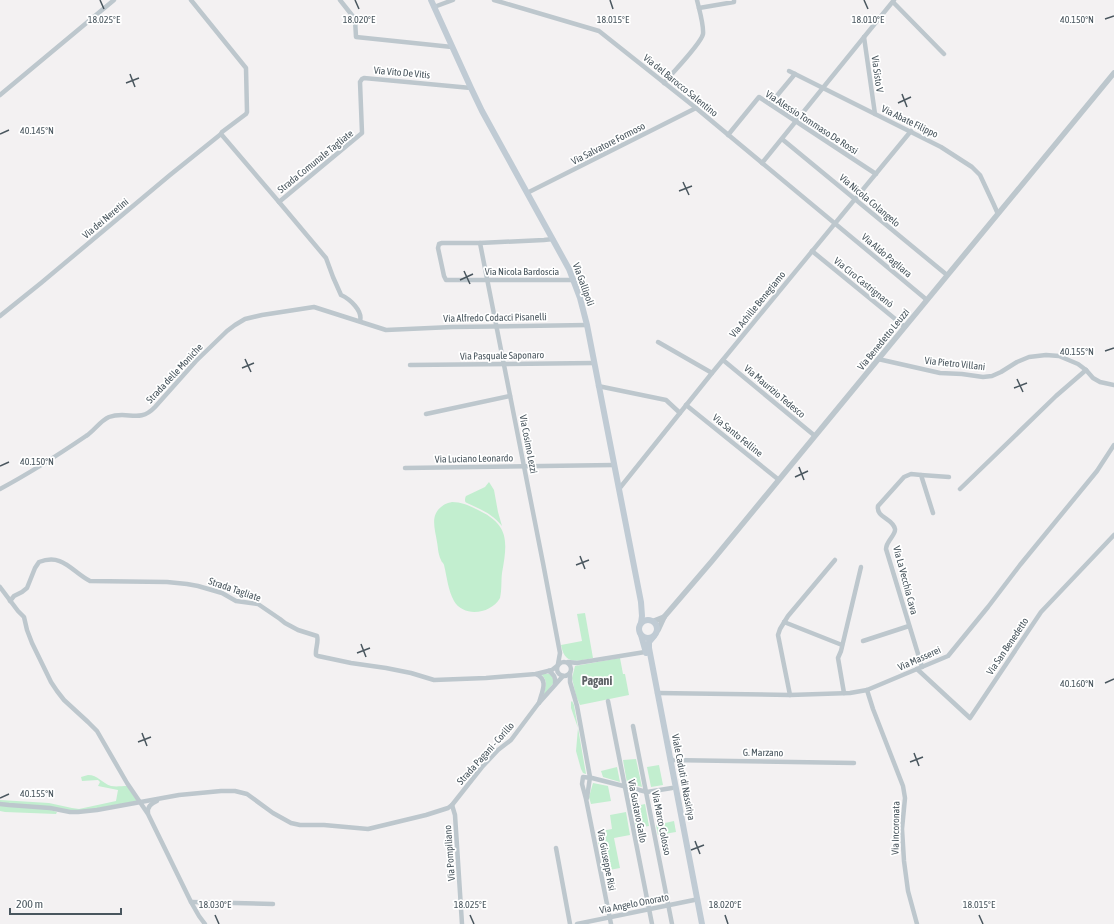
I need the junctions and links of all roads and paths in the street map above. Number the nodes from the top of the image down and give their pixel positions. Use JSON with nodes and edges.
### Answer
{"nodes":[{"id":1,"x":114,"y":0,"type":"edge"},
{"id":2,"x":190,"y":0,"type":"edge"},
{"id":3,"x":340,"y":0,"type":"edge"},
{"id":4,"x":431,"y":0,"type":"edge"},
{"id":5,"x":453,"y":0,"type":"edge"},
{"id":6,"x":494,"y":0,"type":"edge"},
{"id":7,"x":697,"y":0,"type":"edge"},
{"id":8,"x":734,"y":0,"type":"edge"},
{"id":9,"x":894,"y":1,"type":"edge"},
{"id":10,"x":434,"y":7,"type":"junction"},
{"id":11,"x":699,"y":8,"type":"junction"},
{"id":12,"x":864,"y":37,"type":"junction"},
{"id":13,"x":452,"y":47,"type":"junction"},
{"id":14,"x":944,"y":54,"type":"dead end"},
{"id":15,"x":789,"y":71,"type":"dead end"},
{"id":16,"x":1114,"y":73,"type":"edge"},
{"id":17,"x":795,"y":74,"type":"junction"},
{"id":18,"x":664,"y":83,"type":"junction"},
{"id":19,"x":471,"y":88,"type":"junction"},
{"id":20,"x":823,"y":88,"type":"junction"},
{"id":21,"x":0,"y":95,"type":"edge"},
{"id":22,"x":770,"y":104,"type":"junction"},
{"id":23,"x":696,"y":108,"type":"junction"},
{"id":24,"x":875,"y":114,"type":"junction"},
{"id":25,"x":796,"y":122,"type":"junction"},
{"id":26,"x":911,"y":131,"type":"junction"},
{"id":27,"x":362,"y":133,"type":"joint"},
{"id":28,"x":221,"y":134,"type":"junction"},
{"id":29,"x":728,"y":135,"type":"junction"},
{"id":30,"x":782,"y":139,"type":"junction"},
{"id":31,"x":762,"y":163,"type":"junction"},
{"id":32,"x":876,"y":174,"type":"junction"},
{"id":33,"x":528,"y":193,"type":"junction"},
{"id":34,"x":855,"y":199,"type":"junction"},
{"id":35,"x":279,"y":202,"type":"junction"},
{"id":36,"x":998,"y":214,"type":"junction"},
{"id":37,"x":835,"y":223,"type":"junction"},
{"id":38,"x":553,"y":238,"type":"junction"},
{"id":39,"x":480,"y":243,"type":"junction"},
{"id":40,"x":812,"y":251,"type":"junction"},
{"id":41,"x":947,"y":275,"type":"junction"},
{"id":42,"x":487,"y":280,"type":"junction"},
{"id":43,"x":574,"y":280,"type":"junction"},
{"id":44,"x":927,"y":300,"type":"junction"},
{"id":45,"x":0,"y":316,"type":"edge"},
{"id":46,"x":360,"y":322,"type":"junction"},
{"id":47,"x":587,"y":325,"type":"junction"},
{"id":48,"x":496,"y":326,"type":"junction"},
{"id":49,"x":905,"y":327,"type":"junction"},
{"id":50,"x":658,"y":342,"type":"dead end"},
{"id":51,"x":878,"y":359,"type":"junction"},
{"id":52,"x":723,"y":360,"type":"junction"},
{"id":53,"x":594,"y":363,"type":"junction"},
{"id":54,"x":503,"y":364,"type":"junction"},
{"id":55,"x":410,"y":365,"type":"dead end"},
{"id":56,"x":1086,"y":370,"type":"junction"},
{"id":57,"x":712,"y":373,"type":"junction"},
{"id":58,"x":1114,"y":385,"type":"edge"},
{"id":59,"x":598,"y":386,"type":"junction"},
{"id":60,"x":510,"y":396,"type":"junction"},
{"id":61,"x":686,"y":405,"type":"junction"},
{"id":62,"x":680,"y":413,"type":"junction"},
{"id":63,"x":426,"y":414,"type":"dead end"},
{"id":64,"x":815,"y":436,"type":"junction"},
{"id":65,"x":1114,"y":446,"type":"edge"},
{"id":66,"x":614,"y":465,"type":"junction"},
{"id":67,"x":524,"y":467,"type":"junction"},
{"id":68,"x":405,"y":468,"type":"dead end"},
{"id":69,"x":921,"y":475,"type":"junction"},
{"id":70,"x":949,"y":477,"type":"dead end"},
{"id":71,"x":779,"y":480,"type":"junction"},
{"id":72,"x":0,"y":489,"type":"edge"},
{"id":73,"x":619,"y":489,"type":"junction"},
{"id":74,"x":960,"y":489,"type":"dead end"},
{"id":75,"x":933,"y":513,"type":"dead end"},
{"id":76,"x":1114,"y":535,"type":"edge"},
{"id":77,"x":835,"y":560,"type":"dead end"},
{"id":78,"x":861,"y":567,"type":"dead end"},
{"id":79,"x":0,"y":587,"type":"edge"},
{"id":80,"x":10,"y":600,"type":"junction"},
{"id":81,"x":641,"y":602,"type":"junction"},
{"id":82,"x":664,"y":617,"type":"junction"},
{"id":83,"x":652,"y":620,"type":"junction"},
{"id":84,"x":641,"y":622,"type":"junction"},
{"id":85,"x":784,"y":622,"type":"junction"},
{"id":86,"x":909,"y":626,"type":"junction"},
{"id":87,"x":658,"y":630,"type":"junction"},
{"id":88,"x":641,"y":635,"type":"junction"},
{"id":89,"x":654,"y":636,"type":"junction"},
{"id":90,"x":862,"y":641,"type":"dead end"},
{"id":91,"x":842,"y":645,"type":"junction"},
{"id":92,"x":559,"y":649,"type":"junction"},
{"id":93,"x":645,"y":652,"type":"junction"},
{"id":94,"x":567,"y":662,"type":"junction"},
{"id":95,"x":577,"y":663,"type":"junction"},
{"id":96,"x":558,"y":665,"type":"junction"},
{"id":97,"x":571,"y":667,"type":"junction"},
{"id":98,"x":919,"y":668,"type":"junction"},
{"id":99,"x":549,"y":671,"type":"junction"},
{"id":100,"x":558,"y":672,"type":"junction"},
{"id":101,"x":570,"y":673,"type":"junction"},
{"id":102,"x":536,"y":674,"type":"junction"},
{"id":103,"x":563,"y":676,"type":"junction"},
{"id":104,"x":555,"y":684,"type":"junction"},
{"id":105,"x":571,"y":685,"type":"junction"},
{"id":106,"x":867,"y":690,"type":"junction"},
{"id":107,"x":657,"y":693,"type":"junction"},
{"id":108,"x":844,"y":693,"type":"junction"},
{"id":109,"x":790,"y":695,"type":"junction"},
{"id":110,"x":608,"y":701,"type":"dead end"},
{"id":111,"x":538,"y":704,"type":"junction"},
{"id":112,"x":633,"y":726,"type":"dead end"},
{"id":113,"x":670,"y":760,"type":"junction"},
{"id":114,"x":854,"y":763,"type":"dead end"},
{"id":115,"x":590,"y":777,"type":"junction"},
{"id":116,"x":624,"y":787,"type":"junction"},
{"id":117,"x":672,"y":788,"type":"junction"},
{"id":118,"x":647,"y":792,"type":"junction"},
{"id":119,"x":164,"y":798,"type":"junction"},
{"id":120,"x":586,"y":799,"type":"junction"},
{"id":121,"x":140,"y":802,"type":"junction"},
{"id":122,"x":0,"y":804,"type":"edge"},
{"id":123,"x":452,"y":805,"type":"junction"},
{"id":124,"x":148,"y":814,"type":"junction"},
{"id":125,"x":556,"y":848,"type":"dead end"},
{"id":126,"x":694,"y":900,"type":"junction"},
{"id":127,"x":191,"y":902,"type":"junction"},
{"id":128,"x":273,"y":904,"type":"dead end"},
{"id":129,"x":669,"y":906,"type":"junction"},
{"id":130,"x":649,"y":910,"type":"junction"},
{"id":131,"x":610,"y":917,"type":"junction"},
{"id":132,"x":205,"y":924,"type":"edge"},
{"id":133,"x":462,"y":924,"type":"edge"},
{"id":134,"x":570,"y":924,"type":"edge"},
{"id":135,"x":577,"y":924,"type":"edge"},
{"id":136,"x":611,"y":924,"type":"edge"},
{"id":137,"x":652,"y":924,"type":"edge"},
{"id":138,"x":672,"y":924,"type":"edge"},
{"id":139,"x":698,"y":924,"type":"edge"},
{"id":140,"x":702,"y":924,"type":"edge"},
{"id":141,"x":917,"y":924,"type":"edge"}],
"edges":[{"from":1,"to":21,"type":"street"},
{"from":2,"to":28,"type":"street"},
{"from":3,"to":13,"type":"street"},
{"from":4,"to":10,"type":"main road","name":"Via Gallipoli"},
{"from":5,"to":10,"type":"street"},
{"from":6,"to":18,"type":"street","name":"Via del Barocco Salentino"},
{"from":7,"to":11,"type":"street"},
{"from":8,"to":11,"type":"street"},
{"from":9,"to":12,"type":"street"},
{"from":9,"to":14,"type":"street"},
{"from":10,"to":13,"type":"main road","name":"Via Gallipoli"},
{"from":11,"to":18,"type":"street"},
{"from":12,"to":20,"type":"street"},
{"from":12,"to":24,"type":"street","name":"Via Sisto V"},
{"from":13,"to":19,"type":"main road","name":"Via Gallipoli"},
{"from":15,"to":17,"type":"street","name":"Via Abate Filippo"},
{"from":16,"to":36,"type":"street","name":"Via Benedetto Leuzzi"},
{"from":17,"to":20,"type":"street","name":"Via Abate Filippo"},
{"from":17,"to":22,"type":"street"},
{"from":18,"to":23,"type":"street","name":"Via del Barocco Salentino"},
{"from":19,"to":27,"type":"street","name":"Via Vito De Vitis"},
{"from":19,"to":33,"type":"main road","name":"Via Gallipoli"},
{"from":20,"to":24,"type":"street","name":"Via Abate Filippo"},
{"from":20,"to":25,"type":"street"},
{"from":22,"to":25,"type":"street","name":"Via Alessio Tommaso De Rossi"},
{"from":22,"to":29,"type":"street","name":"Via Alessio Tommaso De Rossi"},
{"from":23,"to":29,"type":"street","name":"Via del Barocco Salentino"},
{"from":23,"to":33,"type":"street","name":"Via Salvatore Formoso"},
{"from":24,"to":26,"type":"street","name":"Via Abate Filippo"},
{"from":25,"to":30,"type":"street"},
{"from":25,"to":32,"type":"street","name":"Via Alessio Tommaso De Rossi"},
{"from":26,"to":32,"type":"street","name":"Via Achille Benegiamo"},
{"from":26,"to":36,"type":"street","name":"Via Abate Filippo"},
{"from":27,"to":35,"type":"street","name":"Strada Comunale Tagliate"},
{"from":28,"to":35,"type":"street","name":"Strada Comunale Tagliate"},
{"from":28,"to":45,"type":"street","name":"Via dei Neretini"},
{"from":29,"to":31,"type":"street","name":"Via del Barocco Salentino"},
{"from":30,"to":31,"type":"street"},
{"from":30,"to":34,"type":"street","name":"Via Nicola Colangelo"},
{"from":31,"to":37,"type":"street","name":"Via del Barocco Salentino"},
{"from":32,"to":34,"type":"street","name":"Via Achille Benegiamo"},
{"from":33,"to":38,"type":"main road","name":"Via Gallipoli"},
{"from":34,"to":37,"type":"street","name":"Via Achille Benegiamo"},
{"from":34,"to":41,"type":"street","name":"Via Nicola Colangelo"},
{"from":35,"to":46,"type":"street","name":"Strada Comunale Tagliate"},
{"from":36,"to":41,"type":"street","name":"Via Benedetto Leuzzi"},
{"from":37,"to":40,"type":"street","name":"Via Achille Benegiamo"},
{"from":37,"to":44,"type":"street","name":"Via Aldo Pagliara"},
{"from":38,"to":39,"type":"street"},
{"from":38,"to":43,"type":"main road","name":"Via Gallipoli"},
{"from":39,"to":42,"type":"street","name":"Via Cosimo Lezzi"},
{"from":39,"to":42,"type":"street","name":"Via Nicola Bardoscia"},
{"from":40,"to":49,"type":"street","name":"Via Ciro Castrignanò"},
{"from":40,"to":52,"type":"street","name":"Via Achille Benegiamo"},
{"from":41,"to":44,"type":"street","name":"Via Benedetto Leuzzi"},
{"from":42,"to":43,"type":"street","name":"Via Nicola Bardoscia"},
{"from":42,"to":48,"type":"street","name":"Via Cosimo Lezzi"},
{"from":43,"to":47,"type":"main road","name":"Via Gallipoli"},
{"from":44,"to":49,"type":"street","name":"Via Benedetto Leuzzi"},
{"from":46,"to":48,"type":"street","name":"Via Alfredo Codacci Pisanelli"},
{"from":46,"to":72,"type":"street","name":"Strada delle Moniche"},
{"from":47,"to":48,"type":"street","name":"Via Alfredo Codacci Pisanelli"},
{"from":47,"to":53,"type":"main road","name":"Via Gallipoli"},
{"from":48,"to":54,"type":"street","name":"Via Cosimo Lezzi"},
{"from":49,"to":51,"type":"street","name":"Via Benedetto Leuzzi"},
{"from":50,"to":57,"type":"street"},
{"from":51,"to":56,"type":"street","name":"Via Pietro Villani"},
{"from":51,"to":64,"type":"street","name":"Via Benedetto Leuzzi"},
{"from":52,"to":57,"type":"street","name":"Via Achille Benegiamo"},
{"from":52,"to":64,"type":"street","name":"Via Maurizio Tedesco"},
{"from":53,"to":54,"type":"street","name":"Via Pasquale Saponaro"},
{"from":53,"to":59,"type":"main road","name":"Via Gallipoli"},
{"from":54,"to":55,"type":"street","name":"Via Pasquale Saponaro"},
{"from":54,"to":60,"type":"street","name":"Via Cosimo Lezzi"},
{"from":56,"to":58,"type":"street","name":"Via Pietro Villani"},
{"from":56,"to":74,"type":"street"},
{"from":57,"to":61,"type":"street","name":"Via Achille Benegiamo"},
{"from":59,"to":62,"type":"street"},
{"from":59,"to":66,"type":"main road","name":"Via Gallipoli"},
{"from":60,"to":63,"type":"street"},
{"from":60,"to":67,"type":"street","name":"Via Cosimo Lezzi"},
{"from":61,"to":62,"type":"street","name":"Via Achille Benegiamo"},
{"from":61,"to":71,"type":"street","name":"Via Santo Felline"},
{"from":62,"to":73,"type":"street","name":"Via Achille Benegiamo"},
{"from":64,"to":71,"type":"street","name":"Via Benedetto Leuzzi"},
{"from":65,"to":98,"type":"street","name":"Via Masserei"},
{"from":66,"to":67,"type":"street","name":"Via Luciano Leonardo"},
{"from":66,"to":73,"type":"main road","name":"Via Gallipoli"},
{"from":67,"to":68,"type":"street","name":"Via Luciano Leonardo"},
{"from":67,"to":92,"type":"street","name":"Via Cosimo Lezzi"},
{"from":69,"to":70,"type":"street"},
{"from":69,"to":75,"type":"street"},
{"from":69,"to":86,"type":"street","name":"Via La Vecchia Cava"},
{"from":71,"to":82,"type":"street","name":"Via Benedetto Leuzzi"},
{"from":73,"to":81,"type":"main road","name":"Via Gallipoli"},
{"from":76,"to":98,"type":"street","name":"Via San Benedetto"},
{"from":77,"to":85,"type":"street"},
{"from":78,"to":91,"type":"street"},
{"from":79,"to":80,"type":"street"},
{"from":80,"to":102,"type":"street","name":"Strada Tagliate"},
{"from":80,"to":121,"type":"street"},
{"from":81,"to":83,"type":"main road","name":"Via Gallipoli"},
{"from":81,"to":84,"type":"main road","name":"Via Gallipoli"},
{"from":82,"to":83,"type":"street","name":"Via Benedetto Leuzzi"},
{"from":82,"to":87,"type":"street","name":"Via Benedetto Leuzzi"},
{"from":83,"to":84,"type":"main road"},
{"from":83,"to":87,"type":"main road","name":"Via Gallipoli"},
{"from":84,"to":88,"type":"main road","name":"Via Gallipoli"},
{"from":85,"to":91,"type":"street"},
{"from":85,"to":109,"type":"street"},
{"from":86,"to":90,"type":"street"},
{"from":86,"to":98,"type":"street","name":"Via La Vecchia Cava"},
{"from":87,"to":89,"type":"main road"},
{"from":88,"to":89,"type":"main road"},
{"from":88,"to":93,"type":"main road","name":"Viale Caduti di Nassiriya"},
{"from":89,"to":107,"type":"main road","name":"Viale Caduti di Nassiriya"},
{"from":91,"to":108,"type":"street"},
{"from":92,"to":94,"type":"street","name":"Via Cosimo Lezzi"},
{"from":92,"to":96,"type":"street","name":"Via Cosimo Lezzi"},
{"from":93,"to":95,"type":"street"},
{"from":93,"to":117,"type":"main road","name":"Viale Caduti di Nassiriya"},
{"from":94,"to":95,"type":"street"},
{"from":94,"to":96,"type":"street"},
{"from":94,"to":97,"type":"street"},
{"from":95,"to":97,"type":"street"},
{"from":96,"to":99,"type":"street","name":"Strada Tagliate"},
{"from":96,"to":100,"type":"street","name":"Strada Pagani - Corillo"},
{"from":97,"to":101,"type":"street"},
{"from":98,"to":106,"type":"street","name":"Via Masserei"},
{"from":99,"to":102,"type":"street","name":"Strada Tagliate"},
{"from":99,"to":104,"type":"street"},
{"from":100,"to":103,"type":"street"},
{"from":100,"to":104,"type":"street","name":"Strada Pagani - Corillo"},
{"from":101,"to":103,"type":"street","name":"Strada Pagani - Corillo"},
{"from":101,"to":105,"type":"street","name":"Via Giuseppe Risi"},
{"from":102,"to":111,"type":"street"},
{"from":103,"to":104,"type":"street","name":"Strada Pagani - Corillo"},
{"from":103,"to":105,"type":"street","name":"Via Giuseppe Risi"},
{"from":104,"to":111,"type":"street","name":"Strada Pagani - Corillo"},
{"from":105,"to":115,"type":"street","name":"Via Giuseppe Risi"},
{"from":106,"to":108,"type":"street","name":"Via Masserei"},
{"from":106,"to":141,"type":"street","name":"Via Incoronata"},
{"from":107,"to":109,"type":"street","name":"Via Masserei"},
{"from":107,"to":113,"type":"main road","name":"Viale Caduti di Nassiriya"},
{"from":108,"to":109,"type":"street","name":"Via Masserei"},
{"from":110,"to":116,"type":"street","name":"Via Gustavo Gallo"},
{"from":111,"to":123,"type":"street","name":"Strada Pagani - Corillo"},
{"from":112,"to":118,"type":"street","name":"Via Marco Colosso"},
{"from":113,"to":114,"type":"street","name":"G. Marzano"},
{"from":113,"to":140,"type":"main road","name":"Viale Caduti di Nassiriya"},
{"from":115,"to":116,"type":"street"},
{"from":115,"to":120,"type":"street","name":"Via Giuseppe Risi"},
{"from":115,"to":120,"type":"street","name":"Via Giuseppe Risi"},
{"from":116,"to":118,"type":"street"},
{"from":116,"to":130,"type":"street","name":"Via Gustavo Gallo"},
{"from":117,"to":118,"type":"street"},
{"from":117,"to":126,"type":"main road","name":"Viale Caduti di Nassiriya"},
{"from":118,"to":129,"type":"street","name":"Via Marco Colosso"},
{"from":119,"to":121,"type":"street","name":"Strada Pagani - Corillo"},
{"from":119,"to":123,"type":"street","name":"Strada Pagani - Corillo"},
{"from":119,"to":124,"type":"street"},
{"from":120,"to":131,"type":"street","name":"Via Giuseppe Risi"},
{"from":121,"to":122,"type":"street","name":"Strada Pagani - Corillo"},
{"from":121,"to":124,"type":"street"},
{"from":123,"to":133,"type":"street","name":"Via Pompiliano"},
{"from":124,"to":127,"type":"street"},
{"from":125,"to":134,"type":"street"},
{"from":126,"to":129,"type":"street","name":"Via Angelo Onorato"},
{"from":126,"to":139,"type":"main road","name":"Viale Caduti di Nassiriya"},
{"from":127,"to":128,"type":"street"},
{"from":127,"to":132,"type":"street"},
{"from":129,"to":130,"type":"street","name":"Via Angelo Onorato"},
{"from":129,"to":138,"type":"street","name":"Via Marco Colosso"},
{"from":130,"to":131,"type":"street","name":"Via Angelo Onorato"},
{"from":130,"to":137,"type":"street","name":"Via Gustavo Gallo"},
{"from":131,"to":135,"type":"street","name":"Via Angelo Onorato"},
{"from":131,"to":136,"type":"street","name":"Via Giuseppe Risi"}]}
